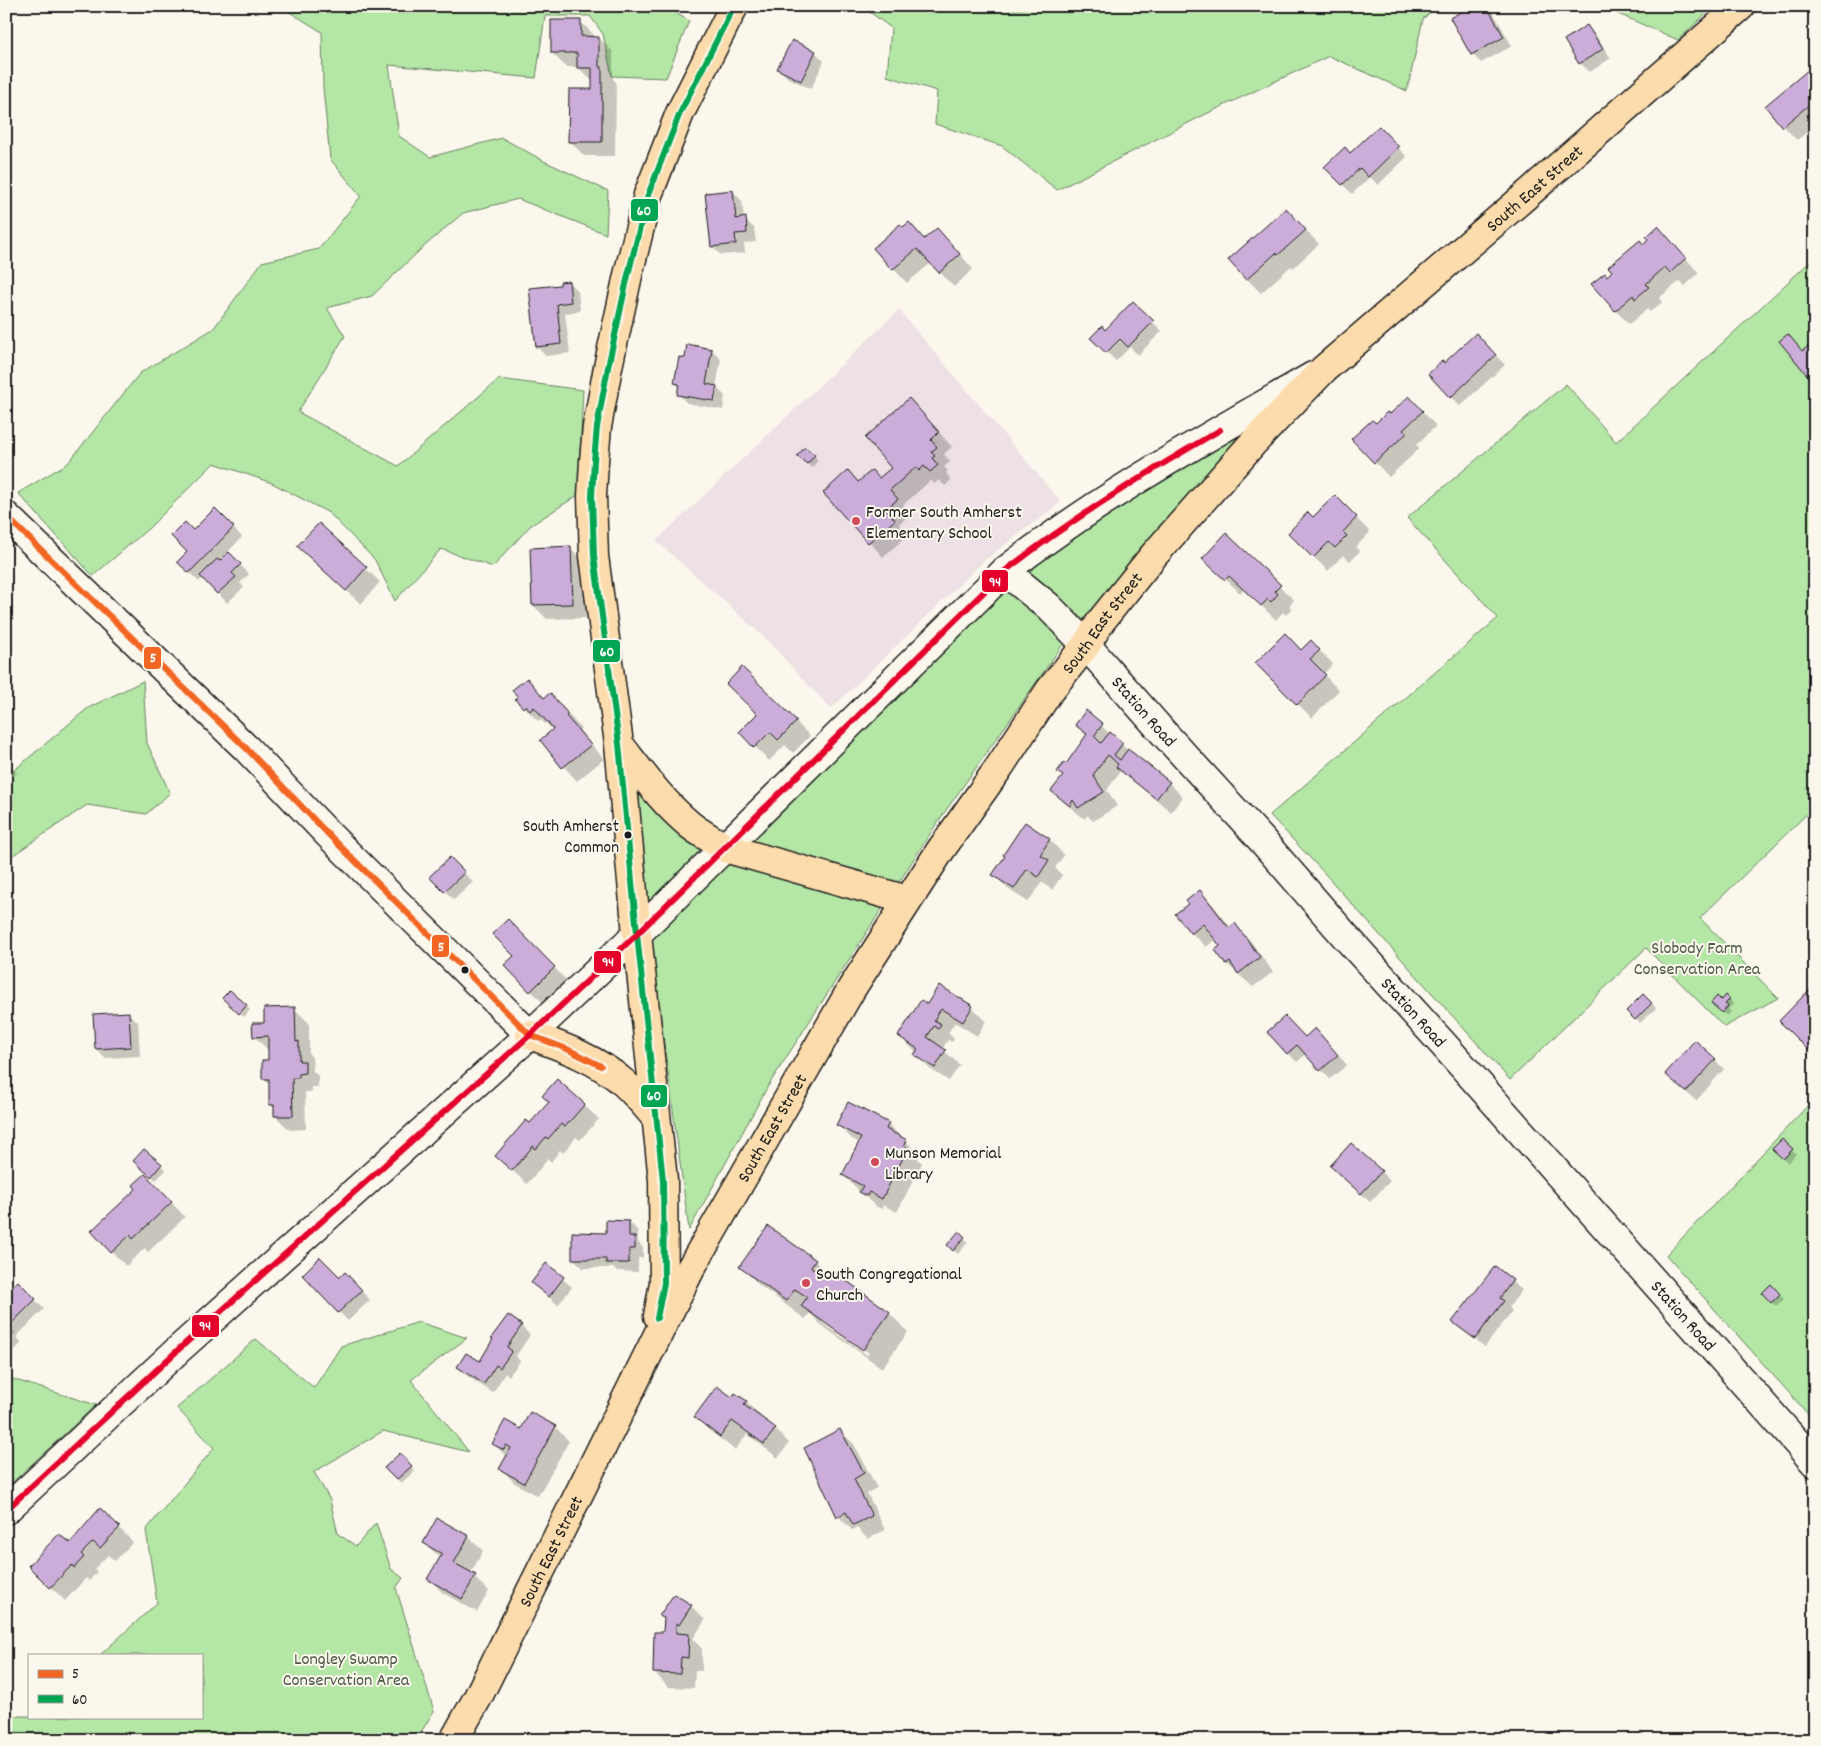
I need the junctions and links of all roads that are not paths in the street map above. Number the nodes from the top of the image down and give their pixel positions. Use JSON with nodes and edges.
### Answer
{"nodes":[{"id":1,"x":734,"y":6,"type":"edge"},
{"id":2,"x":1741,"y":6,"type":"edge"},
{"id":3,"x":1324,"y":368,"type":"junction"},
{"id":4,"x":6,"y":516,"type":"edge"},
{"id":5,"x":1005,"y":571,"type":"junction"},
{"id":6,"x":1086,"y":645,"type":"junction"},
{"id":7,"x":619,"y":744,"type":"junction"},
{"id":8,"x":725,"y":848,"type":"junction"},
{"id":9,"x":907,"y":900,"type":"junction"},
{"id":10,"x":637,"y":934,"type":"junction"},
{"id":11,"x":530,"y":1035,"type":"junction"},
{"id":12,"x":656,"y":1118,"type":"junction"},
{"id":13,"x":664,"y":1229,"type":"junction"},
{"id":14,"x":706,"y":1241,"type":"junction"},
{"id":15,"x":645,"y":1361,"type":"junction"},
{"id":16,"x":1815,"y":1463,"type":"edge"},
{"id":17,"x":6,"y":1510,"type":"edge"},
{"id":18,"x":454,"y":1740,"type":"edge"}],
"edges":[{"from":1,"to":7,"type":"main road"},
{"from":2,"to":3,"type":"main road","name":"South East Street"},
{"from":3,"to":5,"type":"street","name":"South East Street"},
{"from":3,"to":6,"type":"main road","name":"South East Street"},
{"from":4,"to":11,"type":"street"},
{"from":5,"to":6,"type":"street","name":"Station Road"},
{"from":5,"to":8,"type":"street","name":"South East Street"},
{"from":6,"to":9,"type":"main road","name":"South East Street"},
{"from":6,"to":16,"type":"street","name":"Station Road"},
{"from":7,"to":8,"type":"main road"},
{"from":7,"to":10,"type":"main road"},
{"from":8,"to":9,"type":"main road"},
{"from":8,"to":10,"type":"street","name":"South East Street"},
{"from":9,"to":14,"type":"main road","name":"South East Street"},
{"from":10,"to":11,"type":"street"},
{"from":10,"to":12,"type":"main road","name":"South East Street"},
{"from":11,"to":12,"type":"main road"},
{"from":11,"to":17,"type":"street"},
{"from":12,"to":13,"type":"main road","name":"South East Street"},
{"from":13,"to":14,"type":"main road"},
{"from":13,"to":15,"type":"main road","name":"South East Street"},
{"from":14,"to":15,"type":"main road","name":"South East Street"},
{"from":15,"to":18,"type":"main road","name":"South East Street"}]}
